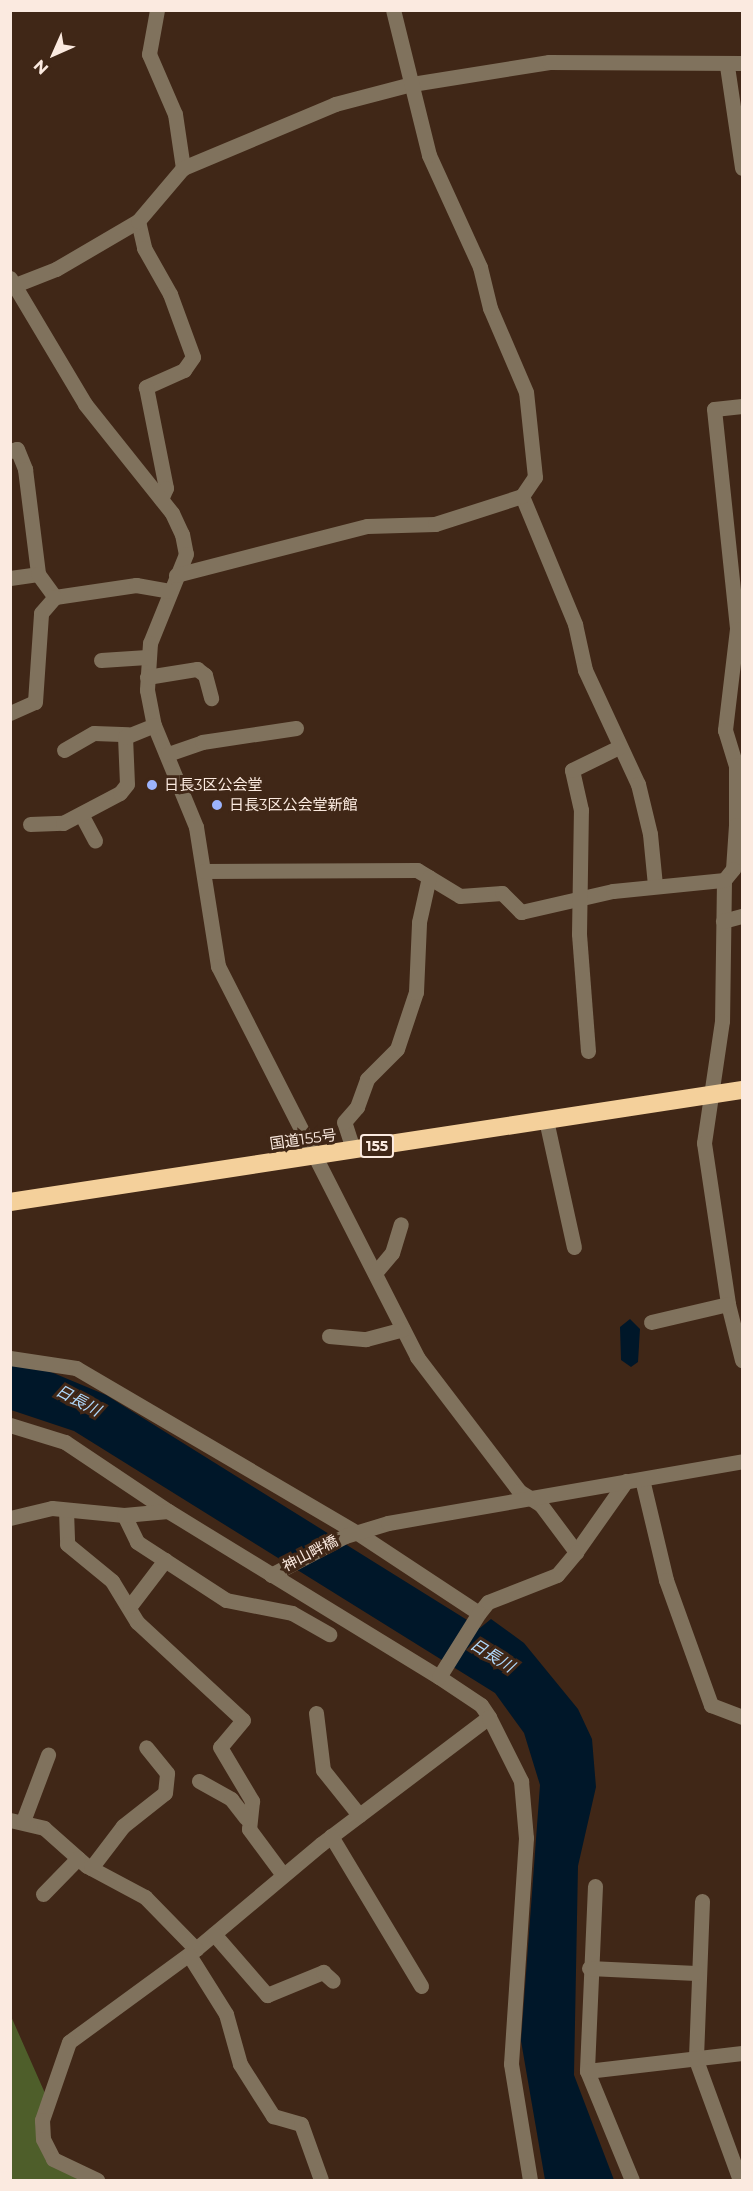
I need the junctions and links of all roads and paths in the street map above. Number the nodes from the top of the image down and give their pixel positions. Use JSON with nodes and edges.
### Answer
{"nodes":[{"id":1,"x":157,"y":10,"type":"edge"},
{"id":2,"x":393,"y":10,"type":"edge"},
{"id":3,"x":735,"y":65,"type":"edge"},
{"id":4,"x":412,"y":84,"type":"junction"},
{"id":5,"x":183,"y":168,"type":"junction"},
{"id":6,"x":742,"y":168,"type":"edge"},
{"id":7,"x":138,"y":221,"type":"junction"},
{"id":8,"x":12,"y":283,"type":"edge"},
{"id":9,"x":742,"y":406,"type":"edge"},
{"id":10,"x":10,"y":451,"type":"edge"},
{"id":11,"x":522,"y":496,"type":"junction"},
{"id":12,"x":161,"y":499,"type":"junction"},
{"id":13,"x":38,"y":574,"type":"junction"},
{"id":14,"x":176,"y":575,"type":"junction"},
{"id":15,"x":10,"y":578,"type":"edge"},
{"id":16,"x":169,"y":591,"type":"junction"},
{"id":17,"x":55,"y":597,"type":"junction"},
{"id":18,"x":740,"y":628,"type":"edge"},
{"id":19,"x":147,"y":657,"type":"junction"},
{"id":20,"x":101,"y":660,"type":"dead end"},
{"id":21,"x":147,"y":677,"type":"junction"},
{"id":22,"x":211,"y":698,"type":"dead end"},
{"id":23,"x":10,"y":713,"type":"edge"},
{"id":24,"x":154,"y":725,"type":"junction"},
{"id":25,"x":296,"y":728,"type":"dead end"},
{"id":26,"x":128,"y":735,"type":"junction"},
{"id":27,"x":619,"y":747,"type":"junction"},
{"id":28,"x":64,"y":750,"type":"dead end"},
{"id":29,"x":168,"y":754,"type":"junction"},
{"id":30,"x":81,"y":814,"type":"junction"},
{"id":31,"x":30,"y":824,"type":"dead end"},
{"id":32,"x":95,"y":840,"type":"dead end"},
{"id":33,"x":204,"y":871,"type":"junction"},
{"id":34,"x":429,"y":877,"type":"junction"},
{"id":35,"x":724,"y":880,"type":"junction"},
{"id":36,"x":654,"y":885,"type":"junction"},
{"id":37,"x":579,"y":898,"type":"junction"},
{"id":38,"x":742,"y":916,"type":"edge"},
{"id":39,"x":723,"y":921,"type":"junction"},
{"id":40,"x":588,"y":1051,"type":"dead end"},
{"id":41,"x":742,"y":1090,"type":"edge"},
{"id":42,"x":713,"y":1094,"type":"junction"},
{"id":43,"x":546,"y":1120,"type":"junction"},
{"id":44,"x":353,"y":1149,"type":"junction"},
{"id":45,"x":316,"y":1155,"type":"junction"},
{"id":46,"x":10,"y":1202,"type":"edge"},
{"id":47,"x":401,"y":1224,"type":"dead end"},
{"id":48,"x":574,"y":1247,"type":"dead end"},
{"id":49,"x":375,"y":1273,"type":"junction"},
{"id":50,"x":728,"y":1305,"type":"junction"},
{"id":51,"x":651,"y":1322,"type":"dead end"},
{"id":52,"x":403,"y":1329,"type":"junction"},
{"id":53,"x":329,"y":1336,"type":"dead end"},
{"id":54,"x":10,"y":1358,"type":"edge"},
{"id":55,"x":742,"y":1360,"type":"edge"},
{"id":56,"x":10,"y":1425,"type":"edge"},
{"id":57,"x":742,"y":1461,"type":"edge"},
{"id":58,"x":642,"y":1479,"type":"junction"},
{"id":59,"x":626,"y":1481,"type":"junction"},
{"id":60,"x":532,"y":1499,"type":"junction"},
{"id":61,"x":66,"y":1510,"type":"junction"},
{"id":62,"x":168,"y":1511,"type":"junction"},
{"id":63,"x":124,"y":1515,"type":"junction"},
{"id":64,"x":10,"y":1518,"type":"edge"},
{"id":65,"x":351,"y":1534,"type":"junction"},
{"id":66,"x":576,"y":1552,"type":"junction"},
{"id":67,"x":165,"y":1560,"type":"junction"},
{"id":68,"x":273,"y":1573,"type":"junction"},
{"id":69,"x":130,"y":1606,"type":"junction"},
{"id":70,"x":479,"y":1613,"type":"junction"},
{"id":71,"x":329,"y":1634,"type":"dead end"},
{"id":72,"x":441,"y":1674,"type":"junction"},
{"id":73,"x":315,"y":1713,"type":"dead end"},
{"id":74,"x":489,"y":1717,"type":"junction"},
{"id":75,"x":742,"y":1717,"type":"edge"},
{"id":76,"x":146,"y":1747,"type":"dead end"},
{"id":77,"x":48,"y":1755,"type":"dead end"},
{"id":78,"x":199,"y":1782,"type":"dead end"},
{"id":79,"x":359,"y":1815,"type":"junction"},
{"id":80,"x":246,"y":1818,"type":"junction"},
{"id":81,"x":17,"y":1820,"type":"edge"},
{"id":82,"x":331,"y":1836,"type":"junction"},
{"id":83,"x":78,"y":1858,"type":"junction"},
{"id":84,"x":91,"y":1868,"type":"junction"},
{"id":85,"x":284,"y":1875,"type":"junction"},
{"id":86,"x":595,"y":1886,"type":"dead end"},
{"id":87,"x":43,"y":1894,"type":"dead end"},
{"id":88,"x":702,"y":1901,"type":"dead end"},
{"id":89,"x":214,"y":1934,"type":"junction"},
{"id":90,"x":192,"y":1952,"type":"junction"},
{"id":91,"x":590,"y":1968,"type":"junction"},
{"id":92,"x":696,"y":1973,"type":"junction"},
{"id":93,"x":333,"y":1981,"type":"dead end"},
{"id":94,"x":421,"y":1986,"type":"dead end"},
{"id":95,"x":742,"y":2053,"type":"edge"},
{"id":96,"x":696,"y":2060,"type":"junction"},
{"id":97,"x":587,"y":2071,"type":"junction"},
{"id":98,"x":97,"y":2181,"type":"edge"},
{"id":99,"x":321,"y":2181,"type":"edge"},
{"id":100,"x":530,"y":2181,"type":"edge"},
{"id":101,"x":632,"y":2181,"type":"edge"},
{"id":102,"x":740,"y":2181,"type":"edge"}],
"edges":[{"from":1,"to":5,"type":"street"},
{"from":2,"to":4,"type":"street"},
{"from":3,"to":4,"type":"street"},
{"from":3,"to":6,"type":"street"},
{"from":4,"to":5,"type":"street"},
{"from":4,"to":11,"type":"street"},
{"from":5,"to":7,"type":"street"},
{"from":7,"to":8,"type":"street"},
{"from":7,"to":12,"type":"street"},
{"from":8,"to":12,"type":"street"},
{"from":9,"to":18,"type":"street"},
{"from":10,"to":13,"type":"street"},
{"from":11,"to":14,"type":"street"},
{"from":11,"to":27,"type":"street"},
{"from":12,"to":14,"type":"street"},
{"from":13,"to":15,"type":"street"},
{"from":13,"to":17,"type":"street"},
{"from":14,"to":16,"type":"street"},
{"from":16,"to":17,"type":"street"},
{"from":16,"to":19,"type":"street"},
{"from":17,"to":23,"type":"street"},
{"from":18,"to":35,"type":"street"},
{"from":19,"to":20,"type":"street"},
{"from":19,"to":21,"type":"street"},
{"from":21,"to":22,"type":"street"},
{"from":21,"to":24,"type":"street"},
{"from":24,"to":26,"type":"street"},
{"from":24,"to":29,"type":"street"},
{"from":25,"to":29,"type":"street"},
{"from":26,"to":28,"type":"street"},
{"from":26,"to":30,"type":"street"},
{"from":27,"to":36,"type":"street"},
{"from":27,"to":37,"type":"street"},
{"from":29,"to":33,"type":"street"},
{"from":30,"to":31,"type":"street"},
{"from":30,"to":32,"type":"street"},
{"from":33,"to":34,"type":"street"},
{"from":33,"to":45,"type":"street"},
{"from":34,"to":37,"type":"street"},
{"from":34,"to":44,"type":"street"},
{"from":35,"to":36,"type":"street"},
{"from":35,"to":39,"type":"street"},
{"from":36,"to":37,"type":"street"},
{"from":37,"to":40,"type":"street"},
{"from":38,"to":39,"type":"street"},
{"from":39,"to":42,"type":"street"},
{"from":41,"to":42,"type":"highway","name":"国道155号","number":"155"},
{"from":42,"to":43,"type":"highway","name":"国道155号","number":"155"},
{"from":42,"to":50,"type":"street"},
{"from":43,"to":44,"type":"highway","name":"国道155号","number":"155"},
{"from":43,"to":48,"type":"street"},
{"from":44,"to":45,"type":"highway","name":"国道155号","number":"155"},
{"from":45,"to":46,"type":"highway","name":"国道155号","number":"155"},
{"from":45,"to":49,"type":"street"},
{"from":47,"to":49,"type":"street"},
{"from":49,"to":52,"type":"street"},
{"from":50,"to":51,"type":"street"},
{"from":50,"to":55,"type":"street"},
{"from":52,"to":53,"type":"street"},
{"from":52,"to":60,"type":"street"},
{"from":54,"to":65,"type":"street"},
{"from":56,"to":62,"type":"street"},
{"from":57,"to":58,"type":"street","name":"神山畔橋"},
{"from":58,"to":59,"type":"street","name":"神山畔橋"},
{"from":58,"to":75,"type":"street"},
{"from":59,"to":60,"type":"street","name":"神山畔橋"},
{"from":59,"to":66,"type":"street"},
{"from":60,"to":65,"type":"street","name":"神山畔橋"},
{"from":60,"to":66,"type":"street"},
{"from":61,"to":63,"type":"street"},
{"from":61,"to":64,"type":"street"},
{"from":61,"to":69,"type":"street"},
{"from":62,"to":63,"type":"street"},
{"from":62,"to":68,"type":"street"},
{"from":63,"to":67,"type":"street"},
{"from":65,"to":68,"type":"street","name":"神山畔橋"},
{"from":65,"to":70,"type":"street"},
{"from":66,"to":70,"type":"street"},
{"from":67,"to":69,"type":"street"},
{"from":67,"to":71,"type":"street"},
{"from":68,"to":72,"type":"street"},
{"from":69,"to":80,"type":"street"},
{"from":70,"to":72,"type":"street"},
{"from":72,"to":74,"type":"street"},
{"from":73,"to":79,"type":"street"},
{"from":74,"to":79,"type":"street"},
{"from":74,"to":100,"type":"street"},
{"from":76,"to":84,"type":"street"},
{"from":77,"to":81,"type":"street"},
{"from":78,"to":80,"type":"street"},
{"from":79,"to":82,"type":"street"},
{"from":80,"to":85,"type":"street"},
{"from":81,"to":83,"type":"street"},
{"from":82,"to":85,"type":"street"},
{"from":82,"to":94,"type":"street"},
{"from":83,"to":84,"type":"street"},
{"from":83,"to":87,"type":"street"},
{"from":84,"to":90,"type":"street"},
{"from":85,"to":89,"type":"street"},
{"from":86,"to":91,"type":"street"},
{"from":88,"to":92,"type":"street"},
{"from":89,"to":90,"type":"street"},
{"from":89,"to":93,"type":"street"},
{"from":90,"to":98,"type":"street"},
{"from":90,"to":99,"type":"street"},
{"from":91,"to":92,"type":"street"},
{"from":91,"to":97,"type":"street"},
{"from":92,"to":96,"type":"street"},
{"from":95,"to":96,"type":"street"},
{"from":96,"to":97,"type":"street"},
{"from":96,"to":102,"type":"street"},
{"from":97,"to":101,"type":"street"}]}
